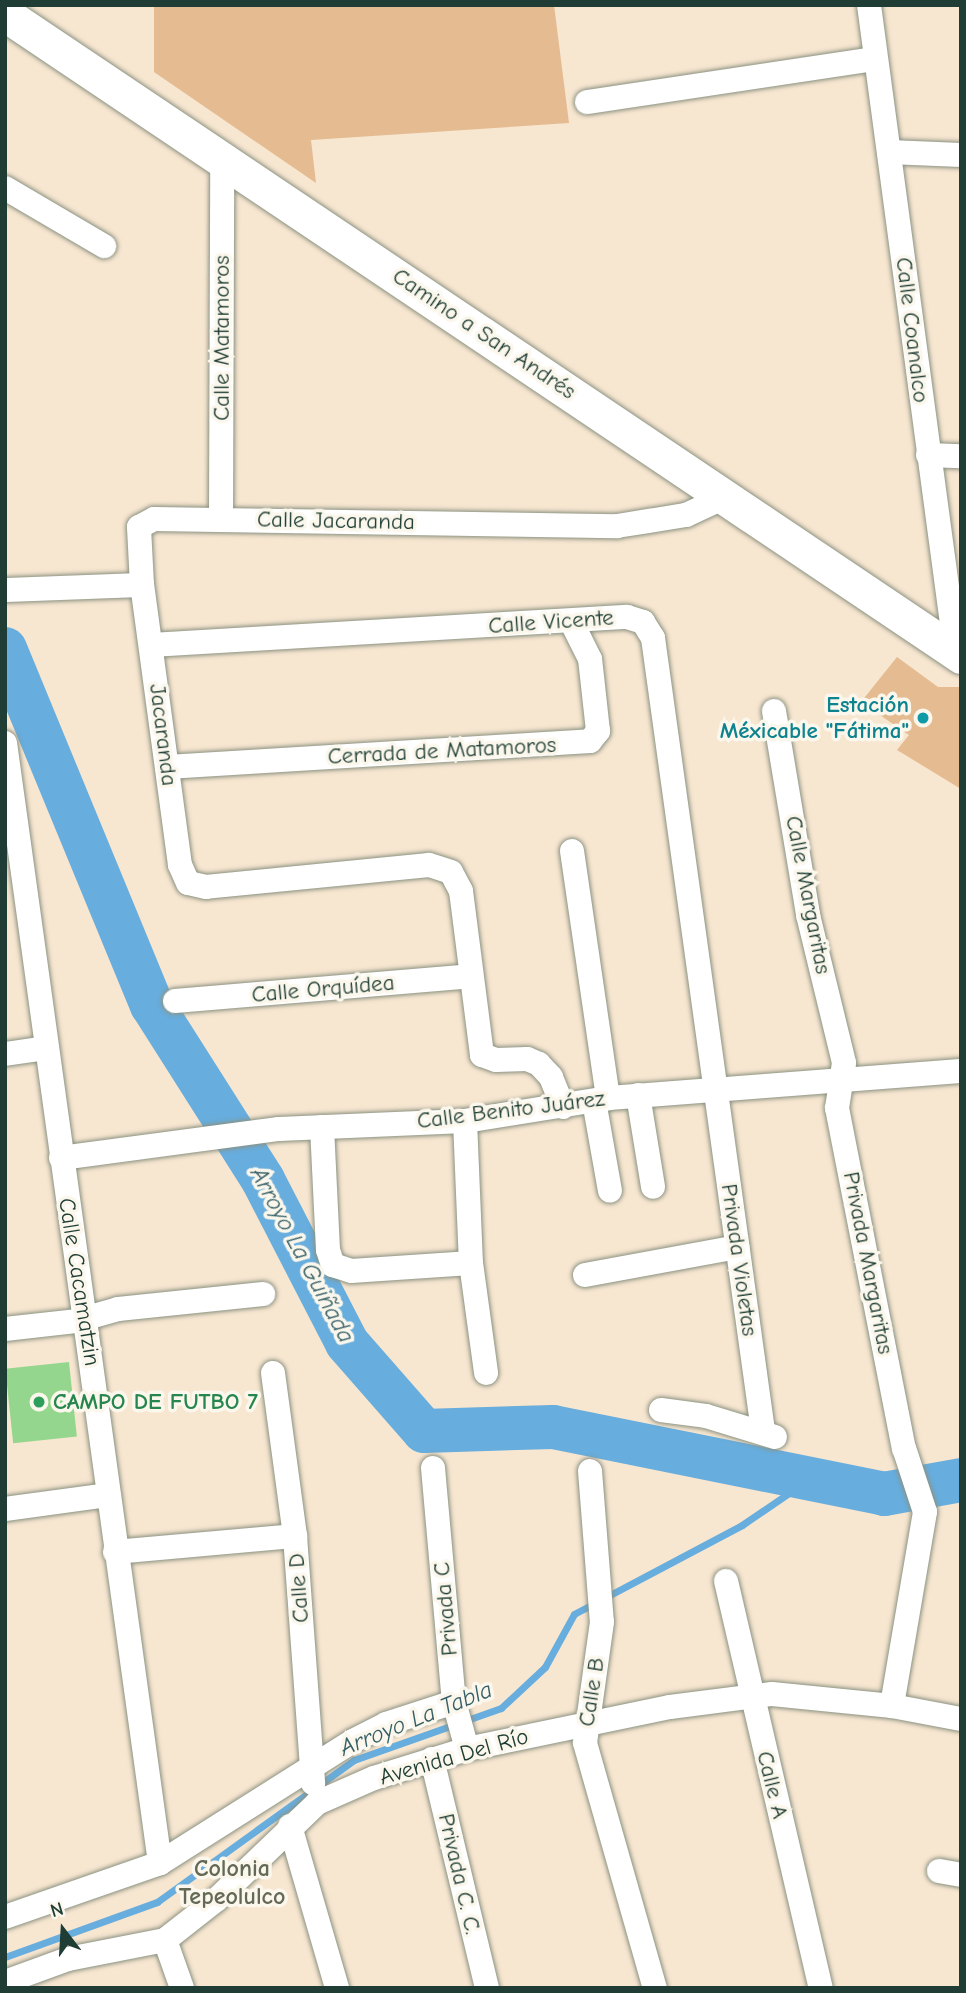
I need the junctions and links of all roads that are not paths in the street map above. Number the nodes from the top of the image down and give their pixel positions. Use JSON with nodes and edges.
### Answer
{"nodes":[{"id":1,"x":869,"y":5,"type":"edge"},
{"id":2,"x":5,"y":14,"type":"edge"},
{"id":3,"x":875,"y":59,"type":"junction"},
{"id":4,"x":587,"y":102,"type":"dead end"},
{"id":5,"x":889,"y":152,"type":"junction"},
{"id":6,"x":961,"y":155,"type":"edge"},
{"id":7,"x":222,"y":157,"type":"junction"},
{"id":8,"x":5,"y":188,"type":"edge"},
{"id":9,"x":104,"y":246,"type":"dead end"},
{"id":10,"x":928,"y":455,"type":"junction"},
{"id":11,"x":961,"y":456,"type":"edge"},
{"id":12,"x":725,"y":497,"type":"junction"},
{"id":13,"x":221,"y":519,"type":"junction"},
{"id":14,"x":142,"y":585,"type":"junction"},
{"id":15,"x":5,"y":590,"type":"edge"},
{"id":16,"x":572,"y":621,"type":"junction"},
{"id":17,"x":151,"y":645,"type":"junction"},
{"id":18,"x":959,"y":655,"type":"edge"},
{"id":19,"x":774,"y":711,"type":"dead end"},
{"id":20,"x":5,"y":743,"type":"edge"},
{"id":21,"x":6,"y":748,"type":"edge"},
{"id":22,"x":167,"y":767,"type":"junction"},
{"id":23,"x":572,"y":851,"type":"dead end"},
{"id":24,"x":15,"y":895,"type":"edge"},
{"id":25,"x":470,"y":976,"type":"junction"},
{"id":26,"x":175,"y":1001,"type":"dead end"},
{"id":27,"x":46,"y":1048,"type":"junction"},
{"id":28,"x":5,"y":1054,"type":"edge"},
{"id":29,"x":961,"y":1070,"type":"edge"},
{"id":30,"x":841,"y":1078,"type":"junction"},
{"id":31,"x":715,"y":1089,"type":"junction"},
{"id":32,"x":638,"y":1095,"type":"junction"},
{"id":33,"x":601,"y":1099,"type":"junction"},
{"id":34,"x":563,"y":1107,"type":"junction"},
{"id":35,"x":465,"y":1121,"type":"junction"},
{"id":36,"x":322,"y":1127,"type":"junction"},
{"id":37,"x":61,"y":1158,"type":"junction"},
{"id":38,"x":653,"y":1187,"type":"dead end"},
{"id":39,"x":610,"y":1191,"type":"dead end"},
{"id":40,"x":737,"y":1247,"type":"junction"},
{"id":41,"x":471,"y":1264,"type":"junction"},
{"id":42,"x":585,"y":1275,"type":"dead end"},
{"id":43,"x":263,"y":1294,"type":"dead end"},
{"id":44,"x":87,"y":1317,"type":"junction"},
{"id":45,"x":5,"y":1329,"type":"edge"},
{"id":46,"x":273,"y":1373,"type":"dead end"},
{"id":47,"x":485,"y":1373,"type":"dead end"},
{"id":48,"x":661,"y":1410,"type":"dead end"},
{"id":49,"x":433,"y":1468,"type":"dead end"},
{"id":50,"x":590,"y":1471,"type":"dead end"},
{"id":51,"x":107,"y":1495,"type":"junction"},
{"id":52,"x":5,"y":1509,"type":"edge"},
{"id":53,"x":295,"y":1536,"type":"junction"},
{"id":54,"x":115,"y":1552,"type":"junction"},
{"id":55,"x":726,"y":1581,"type":"dead end"},
{"id":56,"x":750,"y":1696,"type":"junction"},
{"id":57,"x":455,"y":1705,"type":"junction"},
{"id":58,"x":892,"y":1706,"type":"junction"},
{"id":59,"x":961,"y":1719,"type":"edge"},
{"id":60,"x":585,"y":1723,"type":"junction"},
{"id":61,"x":464,"y":1741,"type":"junction"},
{"id":62,"x":432,"y":1759,"type":"junction"},
{"id":63,"x":314,"y":1786,"type":"junction"},
{"id":64,"x":290,"y":1826,"type":"junction"},
{"id":65,"x":160,"y":1863,"type":"junction"},
{"id":66,"x":5,"y":1917,"type":"edge"},
{"id":67,"x":165,"y":1940,"type":"junction"},
{"id":68,"x":5,"y":1982,"type":"edge"},
{"id":69,"x":182,"y":1988,"type":"edge"},
{"id":70,"x":337,"y":1988,"type":"edge"},
{"id":71,"x":487,"y":1988,"type":"edge"},
{"id":72,"x":655,"y":1988,"type":"edge"},
{"id":73,"x":821,"y":1988,"type":"edge"}],
"edges":[{"from":1,"to":3,"type":"street","name":"Calle Coanalco"},
{"from":2,"to":7,"type":"main road","name":"Camino a San Andrés"},
{"from":3,"to":4,"type":"street"},
{"from":3,"to":5,"type":"street","name":"Calle Coanalco"},
{"from":5,"to":6,"type":"street"},
{"from":5,"to":10,"type":"street","name":"Calle Coanalco"},
{"from":7,"to":12,"type":"main road","name":"Camino a San Andrés"},
{"from":7,"to":13,"type":"street","name":"Calle Matamoros"},
{"from":8,"to":9,"type":"street"},
{"from":10,"to":11,"type":"street"},
{"from":10,"to":18,"type":"street","name":"Calle Coanalco"},
{"from":12,"to":13,"type":"street","name":"Calle Jacaranda"},
{"from":12,"to":18,"type":"main road","name":"Camino a San Andrés"},
{"from":13,"to":14,"type":"street","name":"Calle Jacaranda"},
{"from":14,"to":15,"type":"street"},
{"from":14,"to":17,"type":"street","name":"Jacaranda"},
{"from":16,"to":17,"type":"street","name":"Calle Vicente"},
{"from":16,"to":22,"type":"street","name":"Cerrada de Matamoros"},
{"from":16,"to":31,"type":"street","name":"Calle Vicente"},
{"from":17,"to":22,"type":"street","name":"Jacaranda"},
{"from":19,"to":30,"type":"street","name":"Calle Margaritas"},
{"from":20,"to":21,"type":"street","name":"Calle Cacamatzin"},
{"from":21,"to":24,"type":"street","name":"Calle Cacamatzin"},
{"from":22,"to":25,"type":"street","name":"Jacaranda"},
{"from":23,"to":33,"type":"street"},
{"from":24,"to":27,"type":"street","name":"Calle Cacamatzin"},
{"from":25,"to":26,"type":"street","name":"Calle Orquídea"},
{"from":25,"to":34,"type":"street"},
{"from":27,"to":28,"type":"street"},
{"from":27,"to":37,"type":"street","name":"Calle Cacamatzin"},
{"from":29,"to":30,"type":"street","name":"Calle Benito Juárez"},
{"from":30,"to":31,"type":"street","name":"Calle Benito Juárez"},
{"from":30,"to":58,"type":"street","name":"Privada Margaritas"},
{"from":31,"to":32,"type":"street","name":"Calle Benito Juárez"},
{"from":31,"to":40,"type":"street","name":"Privada Violetas"},
{"from":32,"to":33,"type":"street","name":"Calle Benito Juárez"},
{"from":32,"to":38,"type":"street"},
{"from":33,"to":34,"type":"street","name":"Calle Benito Juárez"},
{"from":33,"to":39,"type":"street"},
{"from":34,"to":35,"type":"street","name":"Calle Benito Juárez"},
{"from":35,"to":36,"type":"street","name":"Calle Benito Juárez"},
{"from":35,"to":41,"type":"street"},
{"from":36,"to":37,"type":"street","name":"Calle Benito Juárez"},
{"from":36,"to":41,"type":"street"},
{"from":37,"to":44,"type":"street","name":"Calle Cacamatzin"},
{"from":40,"to":42,"type":"street"},
{"from":40,"to":48,"type":"street","name":"Privada Violetas"},
{"from":41,"to":47,"type":"street"},
{"from":43,"to":44,"type":"street"},
{"from":44,"to":45,"type":"street"},
{"from":44,"to":51,"type":"street","name":"Calle Cacamatzin"},
{"from":46,"to":53,"type":"street","name":"Calle D"},
{"from":49,"to":57,"type":"street","name":"Privada C"},
{"from":50,"to":60,"type":"street","name":"Calle B"},
{"from":51,"to":52,"type":"street"},
{"from":51,"to":54,"type":"street","name":"Calle Cacamatzin"},
{"from":53,"to":54,"type":"street"},
{"from":53,"to":63,"type":"street","name":"Calle D"},
{"from":54,"to":65,"type":"street","name":"Calle Cacamatzin"},
{"from":55,"to":56,"type":"street","name":"Calle A"},
{"from":56,"to":58,"type":"street","name":"Avenida Del Río"},
{"from":56,"to":60,"type":"street","name":"Avenida Del Río"},
{"from":56,"to":73,"type":"street","name":"Calle A"},
{"from":57,"to":61,"type":"street","name":"Privada C"},
{"from":57,"to":63,"type":"street"},
{"from":58,"to":59,"type":"street","name":"Avenida Del Río"},
{"from":60,"to":61,"type":"street","name":"Avenida Del Río"},
{"from":60,"to":72,"type":"street","name":"Calle B"},
{"from":61,"to":62,"type":"street","name":"Avenida Del Río"},
{"from":62,"to":63,"type":"street","name":"Avenida Del Río"},
{"from":62,"to":71,"type":"street","name":"Privada C. C."},
{"from":63,"to":64,"type":"street","name":"Avenida Del Río"},
{"from":63,"to":65,"type":"street"},
{"from":64,"to":67,"type":"street","name":"Avenida Del Río"},
{"from":64,"to":70,"type":"street"},
{"from":65,"to":66,"type":"street"},
{"from":67,"to":68,"type":"street","name":"Avenida Del Río"},
{"from":67,"to":69,"type":"street"}]}
